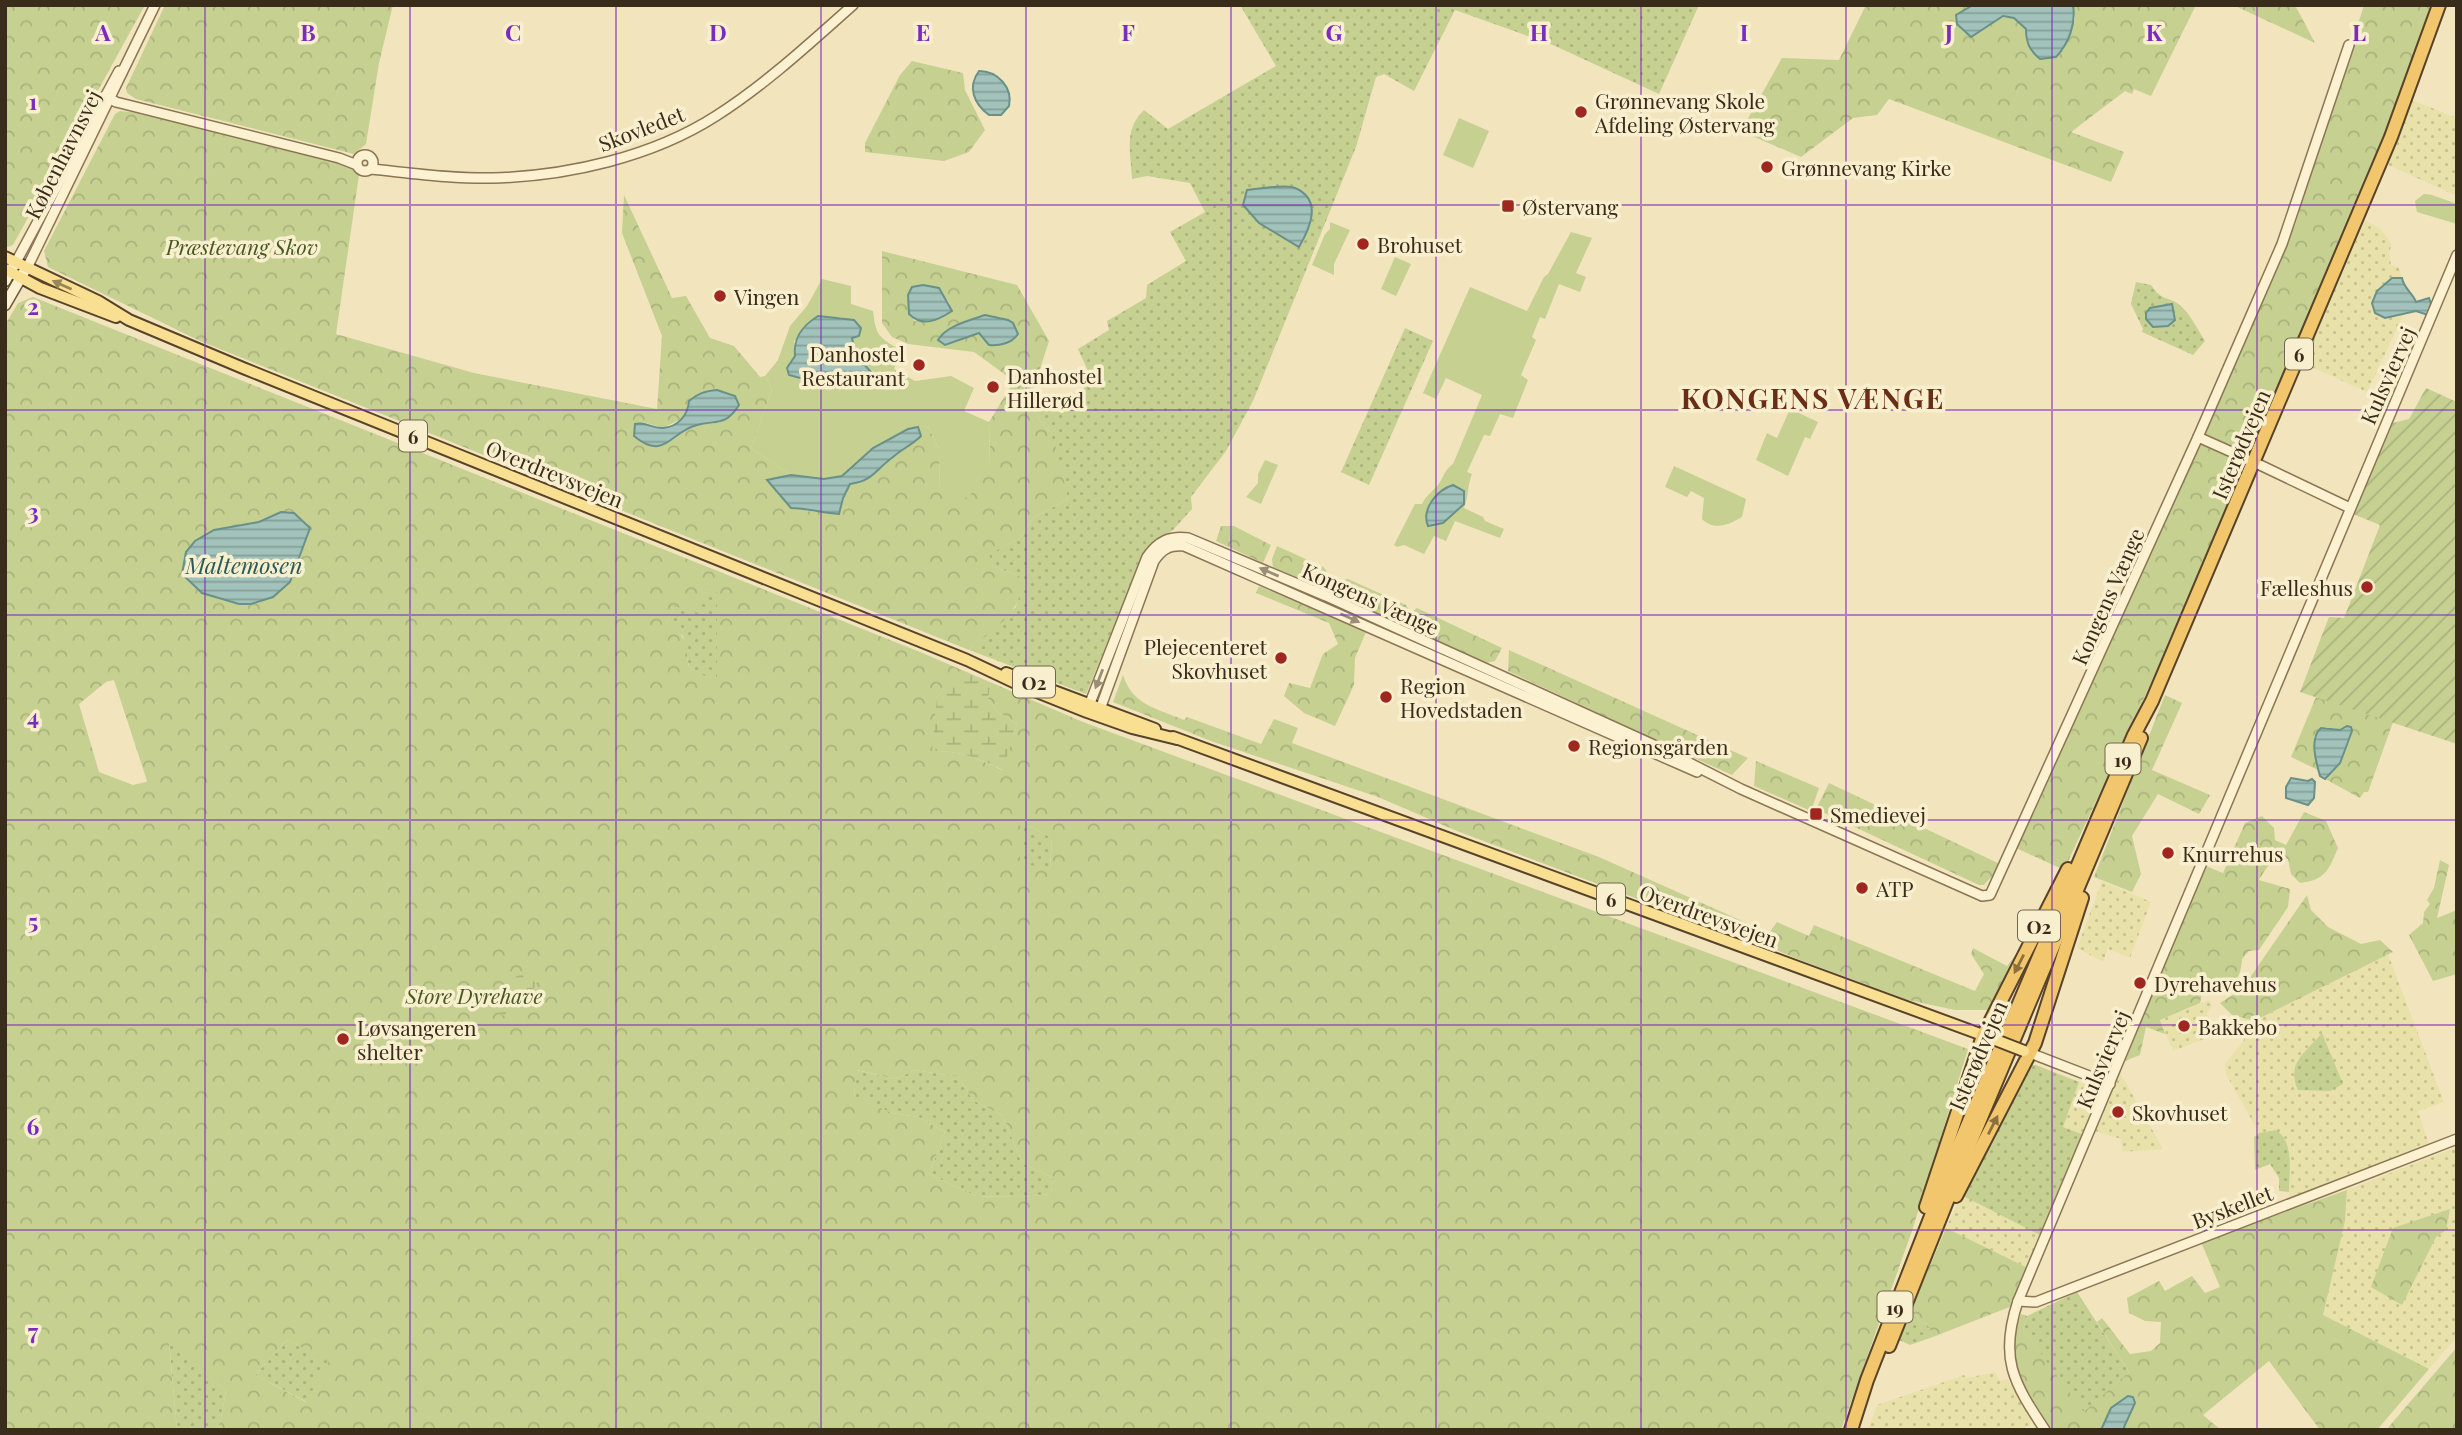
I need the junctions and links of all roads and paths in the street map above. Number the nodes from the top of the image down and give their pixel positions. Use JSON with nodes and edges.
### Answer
{"nodes":[{"id":1,"x":155,"y":5,"type":"edge"},
{"id":2,"x":853,"y":5,"type":"edge"},
{"id":3,"x":2439,"y":5,"type":"edge"},
{"id":4,"x":2348,"y":45,"type":"dead end"},
{"id":5,"x":108,"y":98,"type":"junction"},
{"id":6,"x":2457,"y":256,"type":"edge"},
{"id":7,"x":8,"y":268,"type":"edge"},
{"id":8,"x":24,"y":273,"type":"junction"},
{"id":9,"x":5,"y":305,"type":"edge"},
{"id":10,"x":129,"y":320,"type":"junction"},
{"id":11,"x":2198,"y":437,"type":"junction"},
{"id":12,"x":2245,"y":458,"type":"dead end"},
{"id":13,"x":2260,"y":465,"type":"dead end"},
{"id":14,"x":2350,"y":508,"type":"junction"},
{"id":15,"x":967,"y":660,"type":"joint"},
{"id":16,"x":1094,"y":709,"type":"junction"},
{"id":17,"x":2101,"y":823,"type":"junction"},
{"id":18,"x":1985,"y":1037,"type":"junction"},
{"id":19,"x":2027,"y":1052,"type":"junction"},
{"id":20,"x":2110,"y":1084,"type":"junction"},
{"id":21,"x":2457,"y":1139,"type":"edge"},
{"id":22,"x":1936,"y":1227,"type":"junction"},
{"id":23,"x":1914,"y":1257,"type":"junction"},
{"id":24,"x":2018,"y":1301,"type":"junction"},
{"id":25,"x":1852,"y":1430,"type":"edge"},
{"id":26,"x":2045,"y":1430,"type":"edge"}],
"edges":[{"from":1,"to":5,"type":"street","name":"Københavnsvej"},
{"from":2,"to":5,"type":"street","name":"Skovledet"},
{"from":3,"to":17,"type":"highway","name":"Isterødvejen","number":"6"},
{"from":4,"to":11,"type":"street","name":"Kongens Vænge"},
{"from":5,"to":7,"type":"street","name":"Københavnsvej"},
{"from":5,"to":8,"type":"street","name":"Københavnsvej"},
{"from":6,"to":14,"type":"street","name":"Kulsviervej"},
{"from":7,"to":8,"type":"main road","name":"Overdrevsvejen"},
{"from":8,"to":9,"type":"main road","name":"Københavnsvej"},
{"from":10,"to":8,"type":"main road","name":"Overdrevsvejen","one_way":true},
{"from":8,"to":10,"type":"main road","name":"Overdrevsvejen","number":"6"},
{"from":10,"to":15,"type":"main road","name":"Overdrevsvejen","number":"6"},
{"from":11,"to":12,"type":"street"},
{"from":11,"to":16,"type":"street","name":"Kongens Vænge"},
{"from":13,"to":14,"type":"street"},
{"from":14,"to":20,"type":"street","name":"Kulsviervej"},
{"from":15,"to":16,"type":"main road","name":"Overdrevsvejen","number":"O2"},
{"from":16,"to":18,"type":"main road","name":"Overdrevsvejen","number":"6"},
{"from":17,"to":18,"type":"highway","number":"O2","one_way":true},
{"from":17,"to":19,"type":"highway","number":"6"},
{"from":17,"to":22,"type":"highway","name":"Isterødvejen","number":"19"},
{"from":17,"to":23,"type":"highway","name":"Isterødvejen","number":"19"},
{"from":18,"to":19,"type":"main road","name":"Overdrevsvejen","number":"6","bridge":true},
{"from":18,"to":23,"type":"highway"},
{"from":19,"to":20,"type":"street","name":"Overdrevsvejen"},
{"from":22,"to":19,"type":"highway","one_way":true},
{"from":20,"to":24,"type":"street","name":"Kulsviervej"},
{"from":21,"to":24,"type":"street","name":"Byskellet"},
{"from":22,"to":25,"type":"highway","name":"Isterødvejen","number":"19"},
{"from":23,"to":25,"type":"highway","name":"Isterødvejen","number":"19"},
{"from":24,"to":26,"type":"street","name":"Kulsviervej"}]}
